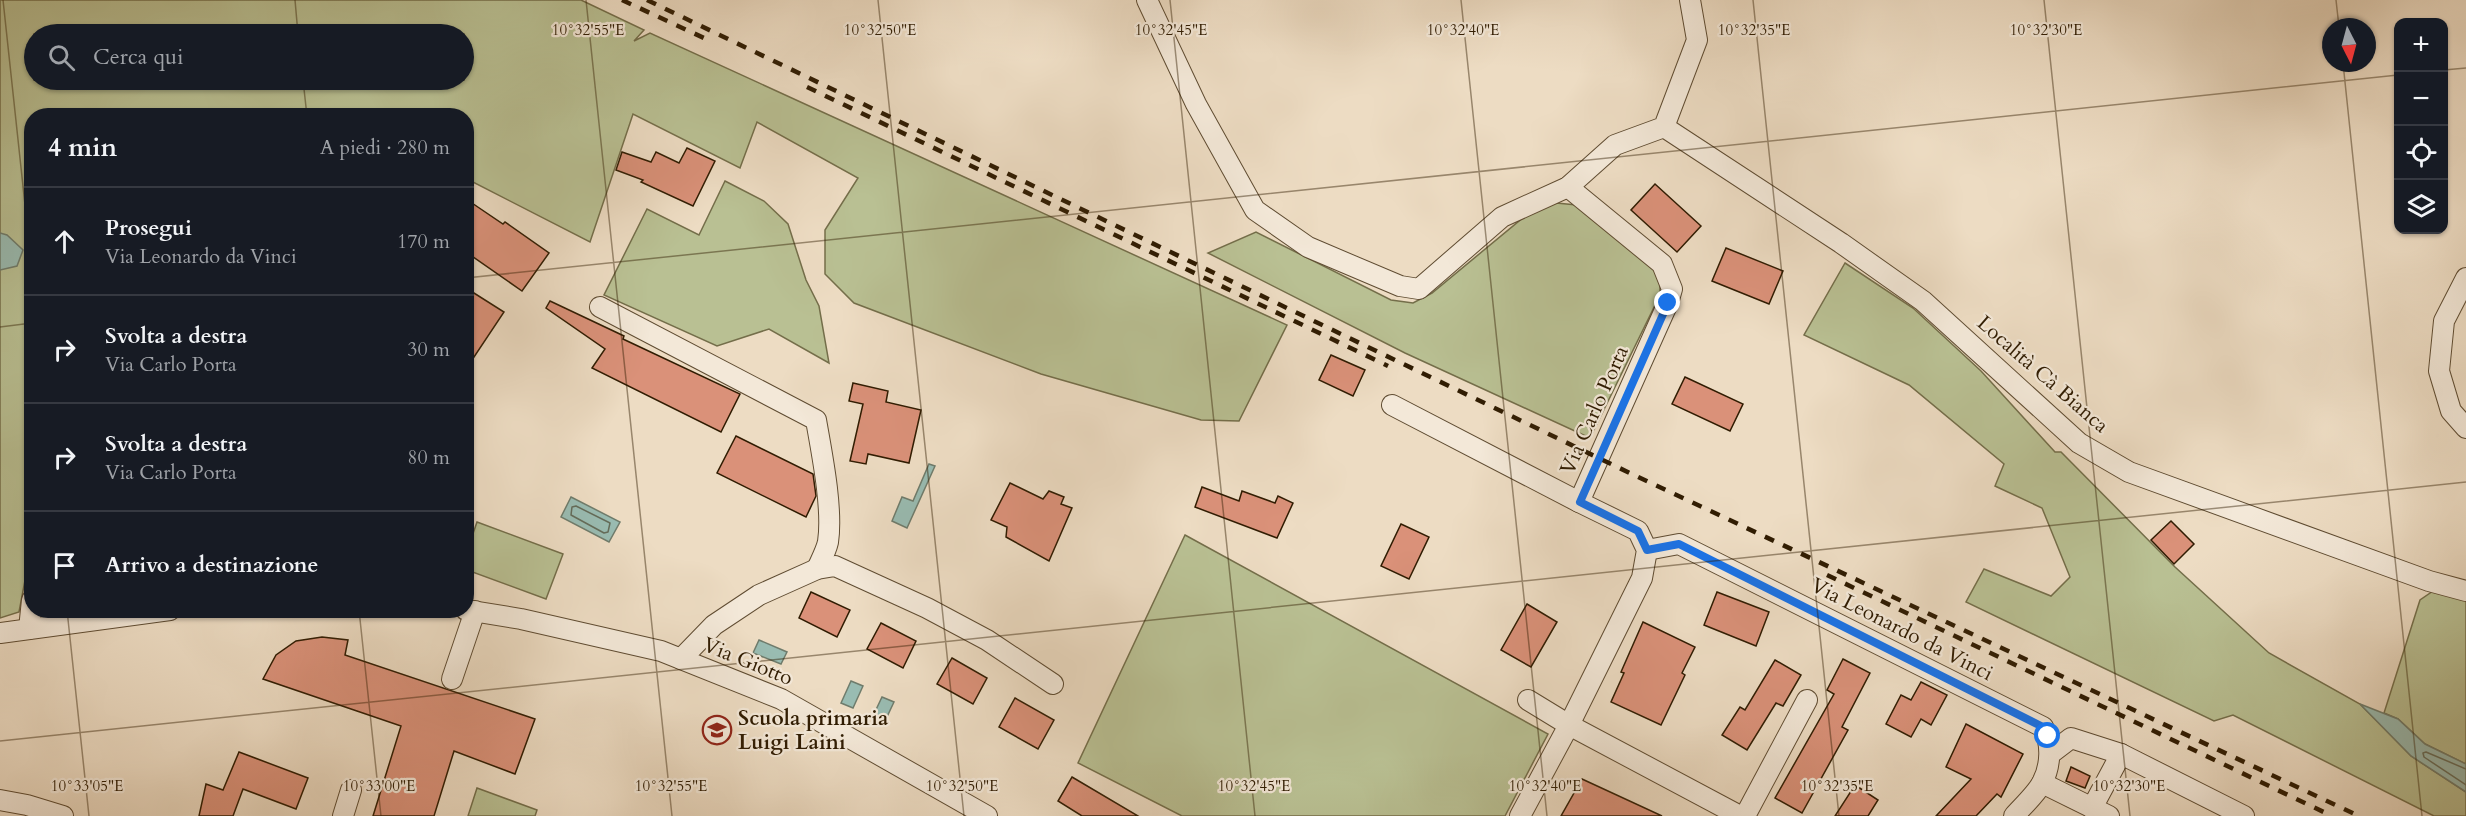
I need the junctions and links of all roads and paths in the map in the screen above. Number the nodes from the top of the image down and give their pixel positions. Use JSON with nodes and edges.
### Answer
{"nodes":[{"id":1,"x":1147,"y":0,"type":"edge"},
{"id":2,"x":1690,"y":0,"type":"edge"},
{"id":3,"x":1664,"y":127,"type":"junction"},
{"id":4,"x":1568,"y":187,"type":"junction"},
{"id":5,"x":2466,"y":278,"type":"edge"},
{"id":6,"x":600,"y":307,"type":"dead end"},
{"id":7,"x":1392,"y":405,"type":"dead end"},
{"id":8,"x":2466,"y":428,"type":"edge"},
{"id":9,"x":1580,"y":502,"type":"junction"},
{"id":10,"x":1647,"y":550,"type":"junction"},
{"id":11,"x":818,"y":569,"type":"junction"},
{"id":12,"x":2466,"y":591,"type":"edge"},
{"id":13,"x":474,"y":611,"type":"edge"},
{"id":14,"x":30,"y":618,"type":"edge"},
{"id":15,"x":111,"y":618,"type":"edge"},
{"id":16,"x":469,"y":618,"type":"edge"},
{"id":17,"x":29,"y":629,"type":"junction"},
{"id":18,"x":0,"y":633,"type":"edge"},
{"id":19,"x":681,"y":659,"type":"junction"},
{"id":20,"x":452,"y":679,"type":"dead end"},
{"id":21,"x":1053,"y":684,"type":"dead end"},
{"id":22,"x":1528,"y":700,"type":"dead end"},
{"id":23,"x":1808,"y":700,"type":"dead end"},
{"id":24,"x":1569,"y":724,"type":"junction"},
{"id":25,"x":2050,"y":754,"type":"junction"},
{"id":26,"x":2121,"y":754,"type":"junction"},
{"id":27,"x":2042,"y":783,"type":"junction"},
{"id":28,"x":351,"y":790,"type":"dead end"},
{"id":29,"x":0,"y":800,"type":"edge"},
{"id":30,"x":2101,"y":812,"type":"edge"},
{"id":31,"x":63,"y":816,"type":"edge"},
{"id":32,"x":343,"y":816,"type":"edge"},
{"id":33,"x":987,"y":816,"type":"edge"},
{"id":34,"x":1520,"y":816,"type":"edge"},
{"id":35,"x":1740,"y":816,"type":"edge"},
{"id":36,"x":1744,"y":816,"type":"edge"},
{"id":37,"x":2014,"y":816,"type":"edge"},
{"id":38,"x":2244,"y":816,"type":"edge"}],
"edges":[{"from":1,"to":4,"type":"street"},
{"from":2,"to":3,"type":"street"},
{"from":3,"to":4,"type":"street"},
{"from":3,"to":12,"type":"street","name":"Località Cà Bianca"},
{"from":4,"to":9,"type":"street","name":"Via Carlo Porta"},
{"from":5,"to":8,"type":"street"},
{"from":6,"to":11,"type":"street"},
{"from":7,"to":9,"type":"street"},
{"from":9,"to":10,"type":"street","name":"Via Carlo Porta"},
{"from":10,"to":24,"type":"street"},
{"from":10,"to":25,"type":"street","name":"Via Leonardo da Vinci"},
{"from":11,"to":19,"type":"street"},
{"from":11,"to":21,"type":"street"},
{"from":13,"to":19,"type":"street","name":"Via Giotto"},
{"from":14,"to":17,"type":"street"},
{"from":15,"to":17,"type":"street"},
{"from":16,"to":20,"type":"street"},
{"from":17,"to":18,"type":"street"},
{"from":19,"to":33,"type":"street","name":"Via Giotto"},
{"from":22,"to":24,"type":"street"},
{"from":23,"to":36,"type":"street"},
{"from":24,"to":34,"type":"street"},
{"from":24,"to":35,"type":"street"},
{"from":25,"to":26,"type":"street"},
{"from":25,"to":27,"type":"street"},
{"from":26,"to":30,"type":"street"},
{"from":26,"to":38,"type":"street"},
{"from":27,"to":30,"type":"street"},
{"from":27,"to":37,"type":"street"},
{"from":28,"to":32,"type":"street"},
{"from":29,"to":31,"type":"street"}]}
